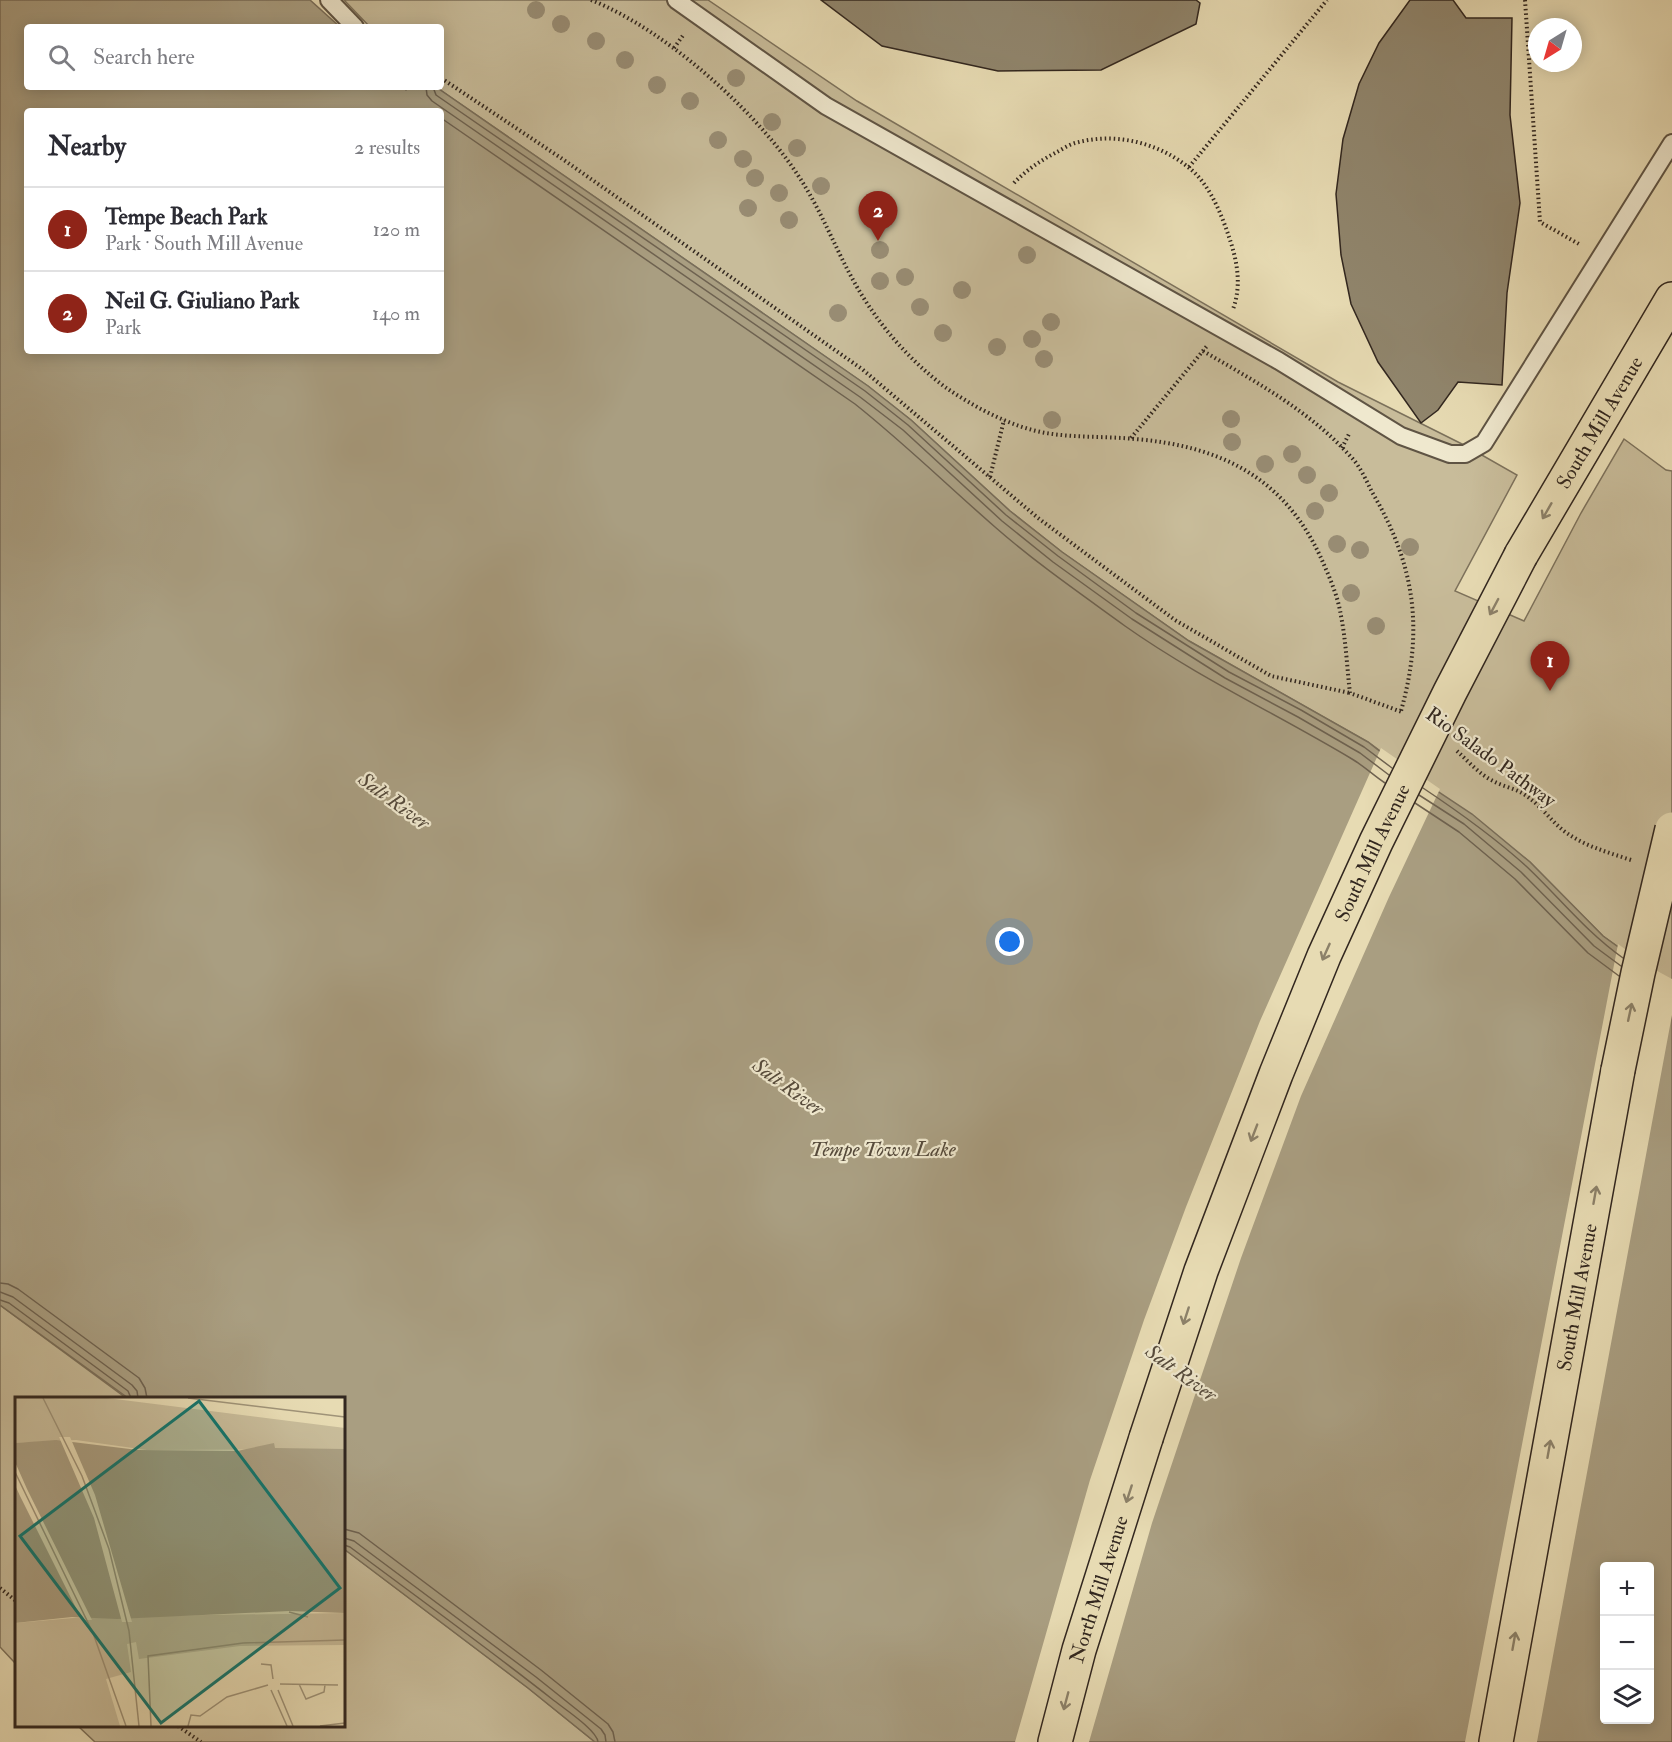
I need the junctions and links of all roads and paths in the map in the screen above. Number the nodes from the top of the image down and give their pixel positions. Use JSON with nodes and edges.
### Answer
{"nodes":[{"id":1,"x":329,"y":0,"type":"edge"},
{"id":2,"x":591,"y":0,"type":"edge"},
{"id":3,"x":676,"y":0,"type":"edge"},
{"id":4,"x":1327,"y":0,"type":"edge"},
{"id":5,"x":1526,"y":0,"type":"edge"},
{"id":6,"x":352,"y":24,"type":"edge"},
{"id":7,"x":444,"y":80,"type":"edge"},
{"id":8,"x":1672,"y":143,"type":"edge"},
{"id":9,"x":1189,"y":167,"type":"junction"},
{"id":10,"x":1001,"y":204,"type":"junction"},
{"id":11,"x":1600,"y":257,"type":"junction"},
{"id":12,"x":1672,"y":299,"type":"edge"},
{"id":13,"x":1221,"y":329,"type":"junction"},
{"id":14,"x":1203,"y":351,"type":"dead end"},
{"id":15,"x":1188,"y":368,"type":"dead end"},
{"id":16,"x":1004,"y":420,"type":"junction"},
{"id":17,"x":1131,"y":438,"type":"junction"},
{"id":18,"x":990,"y":477,"type":"junction"},
{"id":19,"x":1350,"y":693,"type":"junction"},
{"id":20,"x":1401,"y":711,"type":"junction"},
{"id":21,"x":1410,"y":717,"type":"dead end"},
{"id":22,"x":1450,"y":743,"type":"dead end"},
{"id":23,"x":1672,"y":829,"type":"edge"},
{"id":24,"x":1639,"y":862,"type":"dead end"},
{"id":25,"x":1146,"y":1438,"type":"joint"},
{"id":26,"x":0,"y":1588,"type":"edge"},
{"id":27,"x":15,"y":1600,"type":"edge"},
{"id":28,"x":181,"y":1727,"type":"edge"},
{"id":29,"x":201,"y":1742,"type":"edge"},
{"id":30,"x":1055,"y":1742,"type":"edge"},
{"id":31,"x":1496,"y":1742,"type":"edge"}],
"edges":[{"from":1,"to":6,"type":"lane"},
{"from":2,"to":16,"type":"path"},
{"from":3,"to":10,"type":"lane"},
{"from":4,"to":9,"type":"path"},
{"from":5,"to":11,"type":"path"},
{"from":7,"to":18,"type":"path","name":"Rio Salado Pathway"},
{"from":8,"to":11,"type":"lane"},
{"from":9,"to":10,"type":"path"},
{"from":9,"to":13,"type":"path"},
{"from":10,"to":13,"type":"lane"},
{"from":11,"to":13,"type":"lane"},
{"from":12,"to":25,"type":"main road","name":"South Mill Avenue","one_way":true,"bridge":true},
{"from":14,"to":20,"type":"path"},
{"from":15,"to":17,"type":"path"},
{"from":16,"to":17,"type":"path"},
{"from":16,"to":18,"type":"path"},
{"from":17,"to":19,"type":"path"},
{"from":18,"to":19,"type":"path","name":"Rio Salado Pathway"},
{"from":19,"to":20,"type":"path","name":"Rio Salado Pathway"},
{"from":20,"to":21,"type":"path","name":"Rio Salado Pathway"},
{"from":22,"to":24,"type":"path","name":"Rio Salado Pathway"},
{"from":31,"to":23,"type":"main road","name":"South Mill Avenue","one_way":true,"bridge":true},
{"from":25,"to":30,"type":"main road","name":"North Mill Avenue","one_way":true},
{"from":26,"to":27,"type":"path"},
{"from":28,"to":29,"type":"path"}]}
